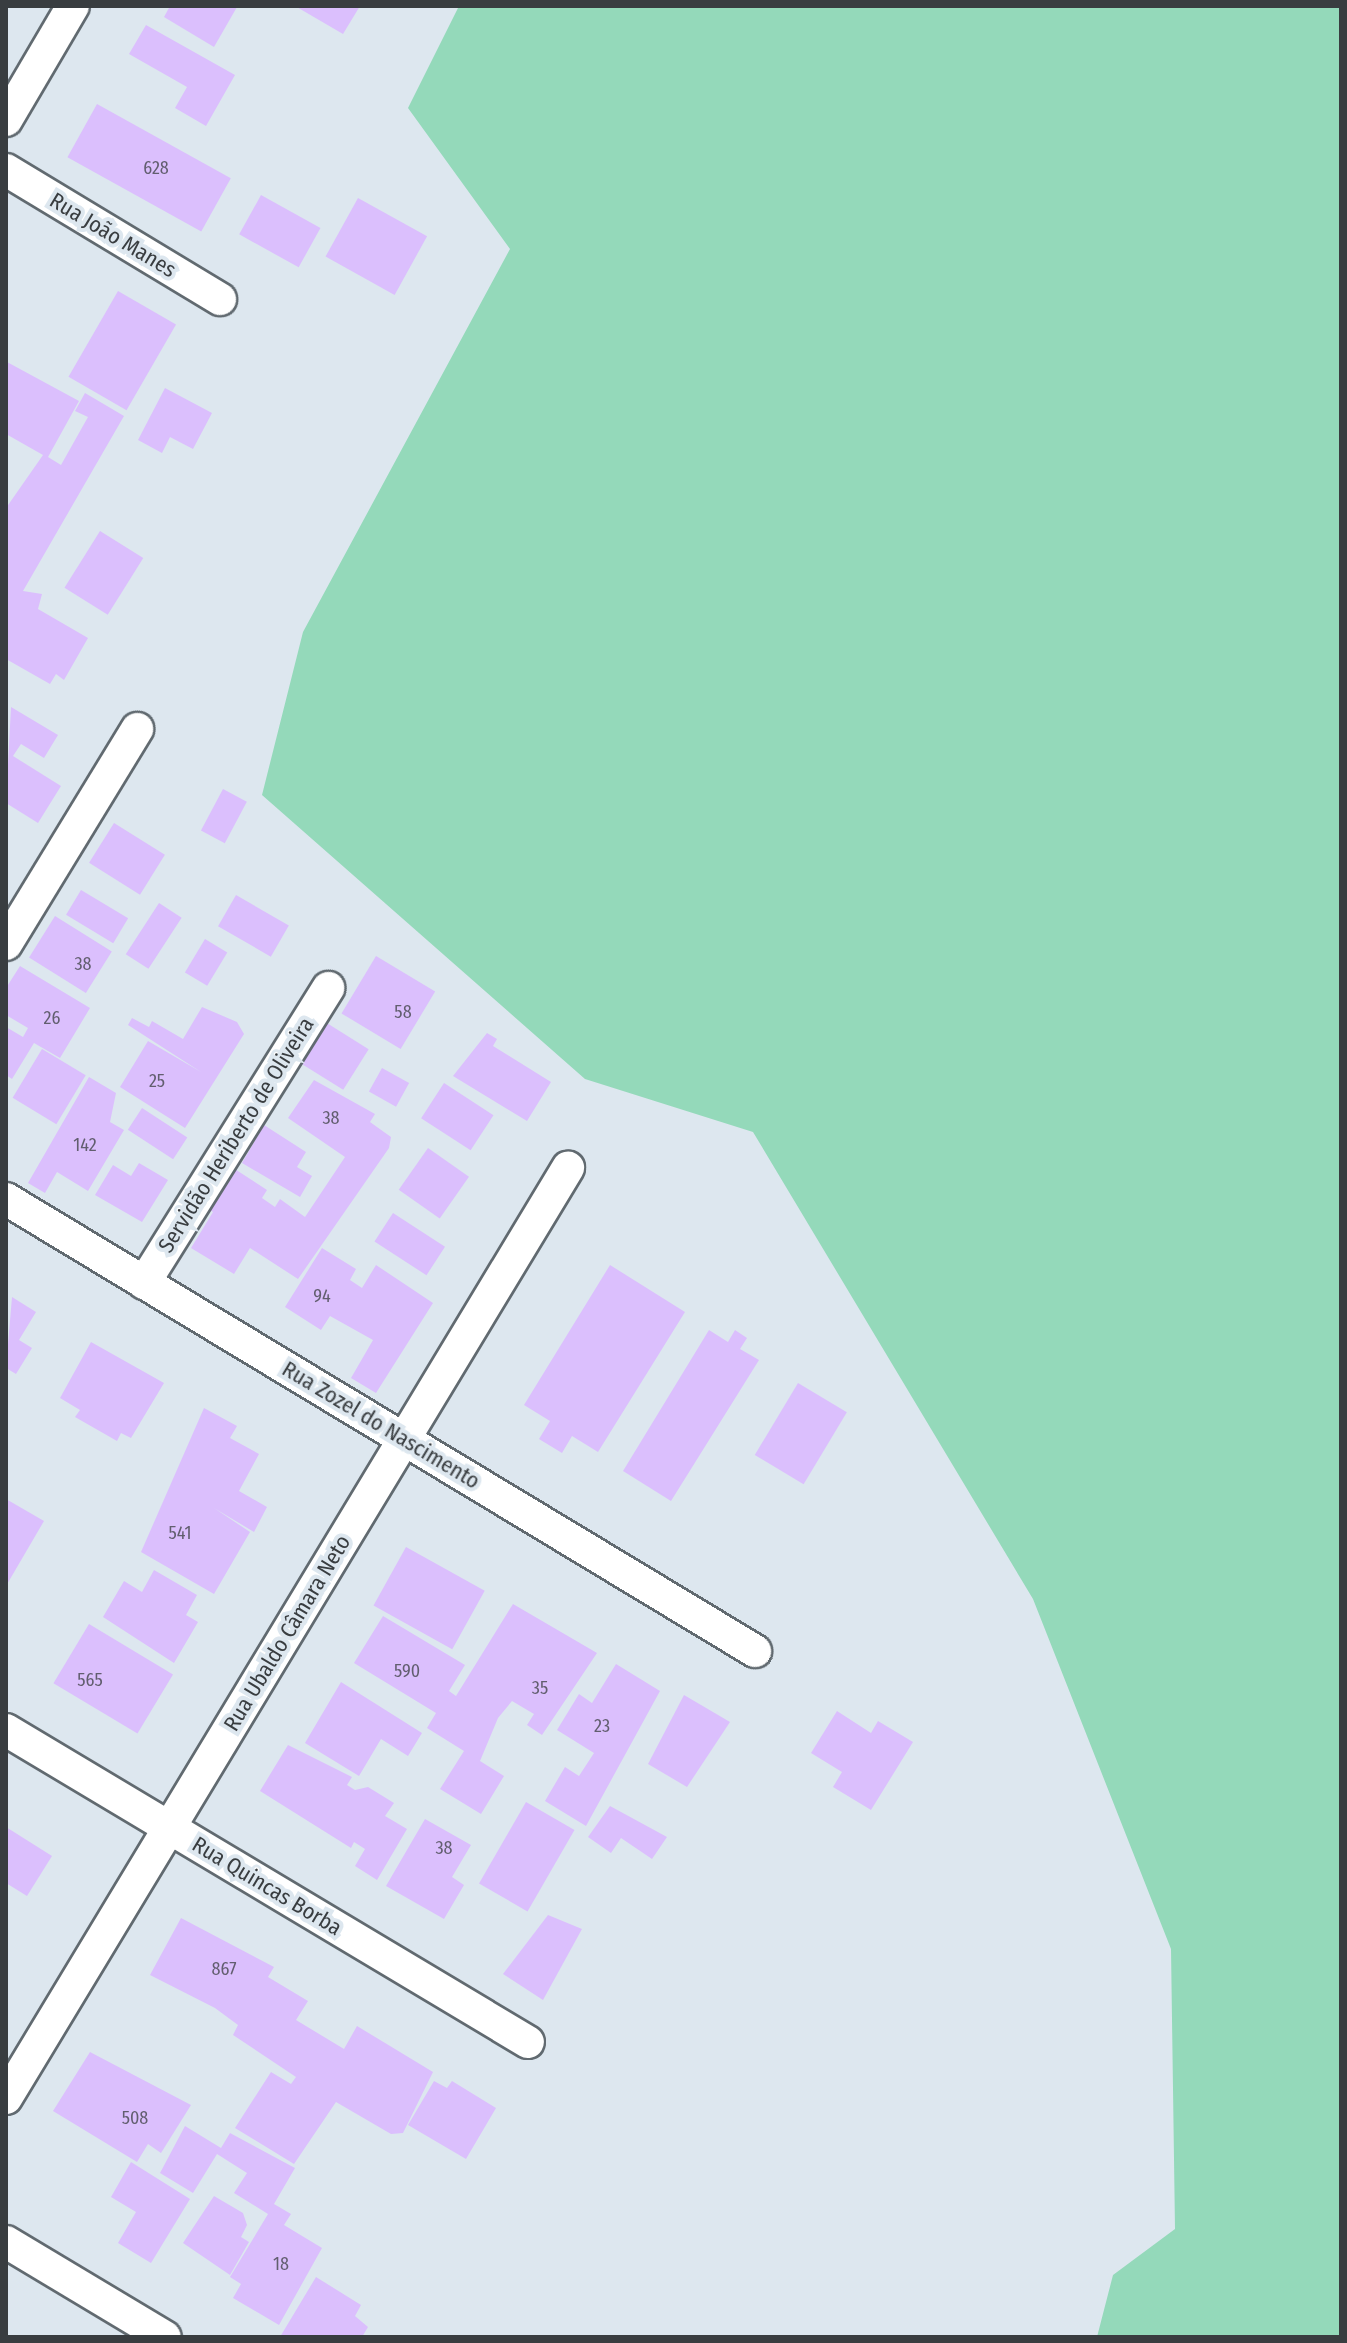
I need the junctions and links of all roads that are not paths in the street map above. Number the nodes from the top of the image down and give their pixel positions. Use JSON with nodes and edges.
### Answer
{"nodes":[{"id":1,"x":73,"y":6,"type":"edge"},
{"id":2,"x":6,"y":120,"type":"edge"},
{"id":3,"x":6,"y":170,"type":"edge"},
{"id":4,"x":220,"y":299,"type":"dead end"},
{"id":5,"x":137,"y":729,"type":"dead end"},
{"id":6,"x":6,"y":944,"type":"edge"},
{"id":7,"x":328,"y":988,"type":"dead end"},
{"id":8,"x":568,"y":1168,"type":"dead end"},
{"id":9,"x":6,"y":1199,"type":"edge"},
{"id":10,"x":144,"y":1283,"type":"junction"},
{"id":11,"x":404,"y":1440,"type":"junction"},
{"id":12,"x":755,"y":1651,"type":"dead end"},
{"id":13,"x":6,"y":1730,"type":"edge"},
{"id":14,"x":170,"y":1828,"type":"junction"},
{"id":15,"x":528,"y":2042,"type":"dead end"},
{"id":16,"x":6,"y":2098,"type":"edge"},
{"id":17,"x":6,"y":2242,"type":"edge"},
{"id":18,"x":165,"y":2337,"type":"edge"}],
"edges":[{"from":1,"to":2,"type":"street"},
{"from":3,"to":4,"type":"street","name":"Rua João Manes"},
{"from":5,"to":6,"type":"street"},
{"from":7,"to":10,"type":"street","name":"Servidão Heriberto de Oliveira"},
{"from":8,"to":11,"type":"street","name":"Rua Ubaldo Câmara Neto"},
{"from":9,"to":10,"type":"street","name":"Rua Zozel do Nascimento"},
{"from":10,"to":11,"type":"street","name":"Rua Zozel do Nascimento"},
{"from":11,"to":12,"type":"street","name":"Rua Zozel do Nascimento"},
{"from":11,"to":14,"type":"street","name":"Rua Ubaldo Câmara Neto"},
{"from":13,"to":14,"type":"street","name":"Rua Quincas Borba"},
{"from":14,"to":15,"type":"street","name":"Rua Quincas Borba"},
{"from":14,"to":16,"type":"street","name":"Rua Ubaldo Câmara Neto"},
{"from":17,"to":18,"type":"street"}]}
